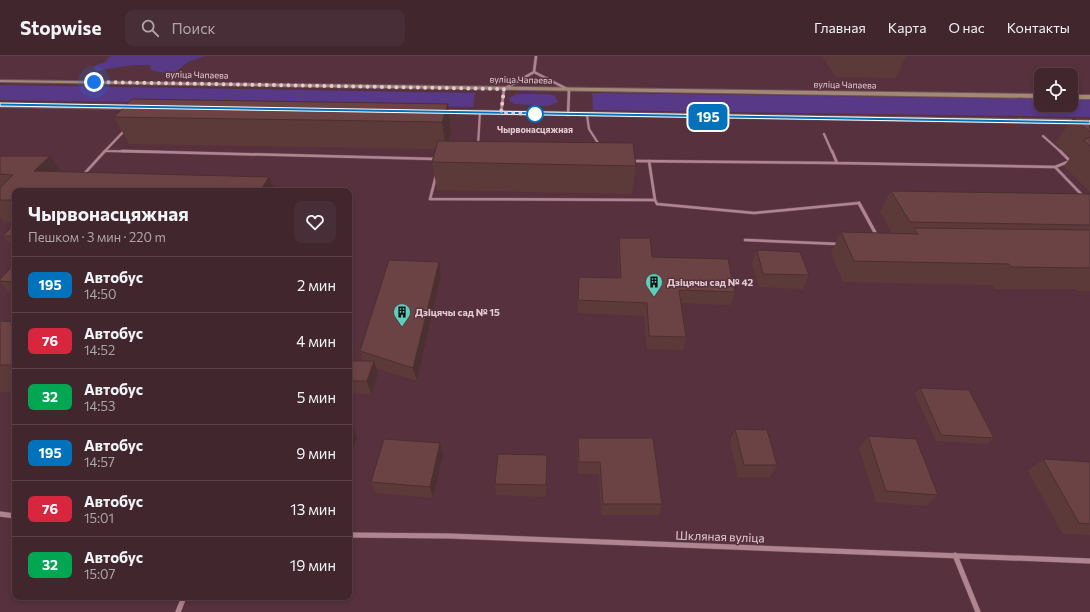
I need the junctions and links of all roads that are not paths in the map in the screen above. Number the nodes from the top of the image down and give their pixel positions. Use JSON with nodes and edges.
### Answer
{"nodes":[{"id":1,"x":536,"y":56,"type":"edge"},
{"id":2,"x":534,"y":72,"type":"junction"},
{"id":3,"x":0,"y":81,"type":"edge"},
{"id":4,"x":504,"y":89,"type":"junction"},
{"id":5,"x":569,"y":90,"type":"junction"},
{"id":6,"x":1034,"y":96,"type":"edge"},
{"id":7,"x":1078,"y":97,"type":"edge"},
{"id":8,"x":1090,"y":97,"type":"edge"},
{"id":9,"x":0,"y":105,"type":"edge"},
{"id":10,"x":139,"y":107,"type":"edge"},
{"id":11,"x":433,"y":112,"type":"edge"},
{"id":12,"x":480,"y":112,"type":"junction"},
{"id":13,"x":501,"y":113,"type":"junction"},
{"id":14,"x":568,"y":115,"type":"junction"},
{"id":15,"x":587,"y":115,"type":"junction"},
{"id":16,"x":1090,"y":122,"type":"edge"},
{"id":17,"x":126,"y":130,"type":"edge"},
{"id":18,"x":824,"y":134,"type":"dead end"},
{"id":19,"x":1043,"y":136,"type":"dead end"},
{"id":20,"x":602,"y":150,"type":"edge"},
{"id":21,"x":106,"y":151,"type":"junction"},
{"id":22,"x":478,"y":151,"type":"edge"},
{"id":23,"x":440,"y":159,"type":"edge"},
{"id":24,"x":629,"y":160,"type":"edge"},
{"id":25,"x":649,"y":161,"type":"junction"},
{"id":26,"x":837,"y":163,"type":"junction"},
{"id":27,"x":1055,"y":167,"type":"junction"},
{"id":28,"x":436,"y":173,"type":"edge"},
{"id":29,"x":79,"y":180,"type":"edge"},
{"id":30,"x":1085,"y":198,"type":"edge"},
{"id":31,"x":656,"y":200,"type":"junction"},
{"id":32,"x":859,"y":203,"type":"joint"},
{"id":33,"x":745,"y":240,"type":"dead end"},
{"id":34,"x":879,"y":240,"type":"edge"},
{"id":35,"x":844,"y":244,"type":"edge"},
{"id":36,"x":0,"y":514,"type":"edge"},
{"id":37,"x":12,"y":516,"type":"edge"},
{"id":38,"x":352,"y":535,"type":"edge"},
{"id":39,"x":955,"y":555,"type":"junction"},
{"id":40,"x":1090,"y":561,"type":"edge"},
{"id":41,"x":183,"y":600,"type":"edge"},
{"id":42,"x":178,"y":612,"type":"edge"},
{"id":43,"x":978,"y":612,"type":"edge"}],
"edges":[{"from":1,"to":2,"type":"street"},
{"from":2,"to":4,"type":"street"},
{"from":2,"to":5,"type":"street"},
{"from":3,"to":4,"type":"main road","name":"вуліца Чапаева"},
{"from":4,"to":5,"type":"main road","name":"вуліца Чапаева"},
{"from":4,"to":13,"type":"street"},
{"from":5,"to":6,"type":"main road","name":"вуліца Чапаева"},
{"from":5,"to":14,"type":"street"},
{"from":7,"to":8,"type":"main road"},
{"from":9,"to":10,"type":"main road"},
{"from":11,"to":12,"type":"main road"},
{"from":12,"to":13,"type":"main road"},
{"from":12,"to":22,"type":"lane"},
{"from":13,"to":14,"type":"main road"},
{"from":14,"to":15,"type":"main road"},
{"from":15,"to":16,"type":"main road"},
{"from":15,"to":20,"type":"lane"},
{"from":17,"to":21,"type":"lane"},
{"from":18,"to":26,"type":"lane"},
{"from":19,"to":27,"type":"lane"},
{"from":21,"to":23,"type":"lane"},
{"from":21,"to":29,"type":"lane"},
{"from":24,"to":25,"type":"lane"},
{"from":25,"to":26,"type":"lane"},
{"from":25,"to":31,"type":"lane"},
{"from":26,"to":27,"type":"lane"},
{"from":27,"to":30,"type":"lane"},
{"from":28,"to":31,"type":"lane"},
{"from":31,"to":32,"type":"lane"},
{"from":32,"to":34,"type":"street"},
{"from":33,"to":35,"type":"lane"},
{"from":36,"to":37,"type":"street"},
{"from":38,"to":39,"type":"street","name":"Шкляная вуліца"},
{"from":39,"to":40,"type":"street","name":"Шкляная вуліца"},
{"from":39,"to":43,"type":"street"},
{"from":41,"to":42,"type":"street"}]}
